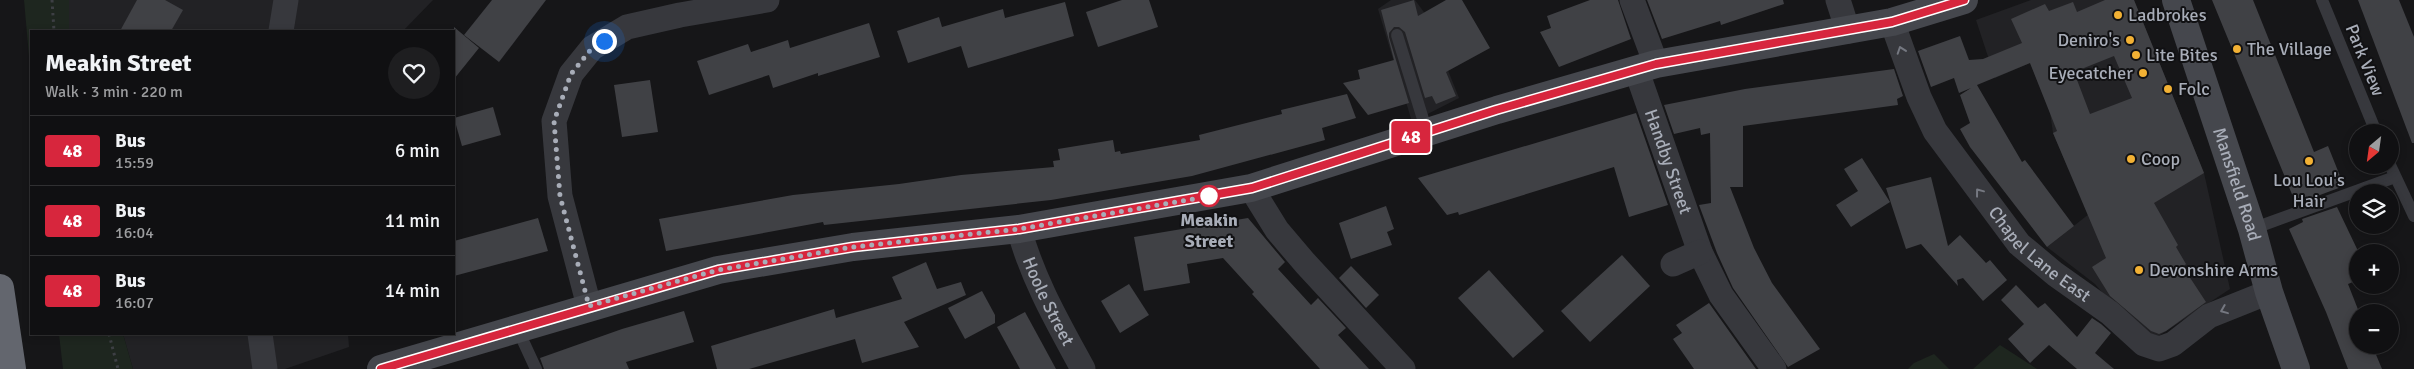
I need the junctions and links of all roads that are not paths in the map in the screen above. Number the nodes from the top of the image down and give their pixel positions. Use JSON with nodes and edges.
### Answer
{"nodes":[{"id":1,"x":286,"y":0,"type":"edge"},
{"id":2,"x":767,"y":0,"type":"edge"},
{"id":3,"x":1632,"y":0,"type":"edge"},
{"id":4,"x":1838,"y":0,"type":"edge"},
{"id":5,"x":1964,"y":0,"type":"edge"},
{"id":6,"x":2176,"y":0,"type":"edge"},
{"id":7,"x":2322,"y":0,"type":"edge"},
{"id":8,"x":1892,"y":22,"type":"junction"},
{"id":9,"x":280,"y":30,"type":"edge"},
{"id":10,"x":1848,"y":31,"type":"junction"},
{"id":11,"x":1397,"y":35,"type":"dead end"},
{"id":12,"x":1646,"y":67,"type":"junction"},
{"id":13,"x":2373,"y":124,"type":"edge"},
{"id":14,"x":1427,"y":132,"type":"junction"},
{"id":15,"x":2385,"y":174,"type":"edge"},
{"id":16,"x":2393,"y":174,"type":"edge"},
{"id":17,"x":1252,"y":188,"type":"junction"},
{"id":18,"x":2414,"y":216,"type":"edge"},
{"id":19,"x":1019,"y":229,"type":"junction"},
{"id":20,"x":2252,"y":230,"type":"junction"},
{"id":21,"x":1700,"y":252,"type":"junction"},
{"id":22,"x":1673,"y":264,"type":"dead end"},
{"id":23,"x":0,"y":288,"type":"edge"},
{"id":24,"x":2269,"y":292,"type":"junction"},
{"id":25,"x":589,"y":306,"type":"junction"},
{"id":26,"x":518,"y":330,"type":"junction"},
{"id":27,"x":260,"y":335,"type":"edge"},
{"id":28,"x":12,"y":369,"type":"edge"},
{"id":29,"x":265,"y":369,"type":"edge"},
{"id":30,"x":381,"y":369,"type":"edge"},
{"id":31,"x":536,"y":369,"type":"edge"},
{"id":32,"x":1083,"y":369,"type":"edge"},
{"id":33,"x":1404,"y":369,"type":"edge"},
{"id":34,"x":1774,"y":369,"type":"edge"},
{"id":35,"x":2296,"y":369,"type":"edge"}],
"edges":[{"from":1,"to":9,"type":"street"},
{"from":2,"to":25,"type":"street"},
{"from":3,"to":12,"type":"street","name":"Handby Street"},
{"from":4,"to":10,"type":"street"},
{"from":5,"to":8,"type":"street"},
{"from":6,"to":20,"type":"street","name":"Mansfield Road"},
{"from":7,"to":13,"type":"lane","name":"Park View"},
{"from":8,"to":10,"type":"street"},
{"from":24,"to":8,"type":"street","name":"Chapel Lane East","one_way":true},
{"from":10,"to":12,"type":"street"},
{"from":11,"to":14,"type":"lane"},
{"from":12,"to":14,"type":"street"},
{"from":12,"to":21,"type":"street","name":"Handby Street"},
{"from":14,"to":17,"type":"street"},
{"from":15,"to":20,"type":"lane"},
{"from":16,"to":18,"type":"lane"},
{"from":17,"to":19,"type":"street"},
{"from":17,"to":33,"type":"street"},
{"from":19,"to":25,"type":"street"},
{"from":19,"to":32,"type":"street","name":"Hoole Street"},
{"from":20,"to":24,"type":"street","name":"Mansfield Road"},
{"from":21,"to":22,"type":"street"},
{"from":21,"to":34,"type":"street","name":"Handby Street"},
{"from":23,"to":28,"type":"highway"},
{"from":24,"to":35,"type":"street","name":"Mansfield Road"},
{"from":25,"to":26,"type":"street"},
{"from":26,"to":30,"type":"street"},
{"from":26,"to":31,"type":"lane"},
{"from":27,"to":29,"type":"street"}]}
